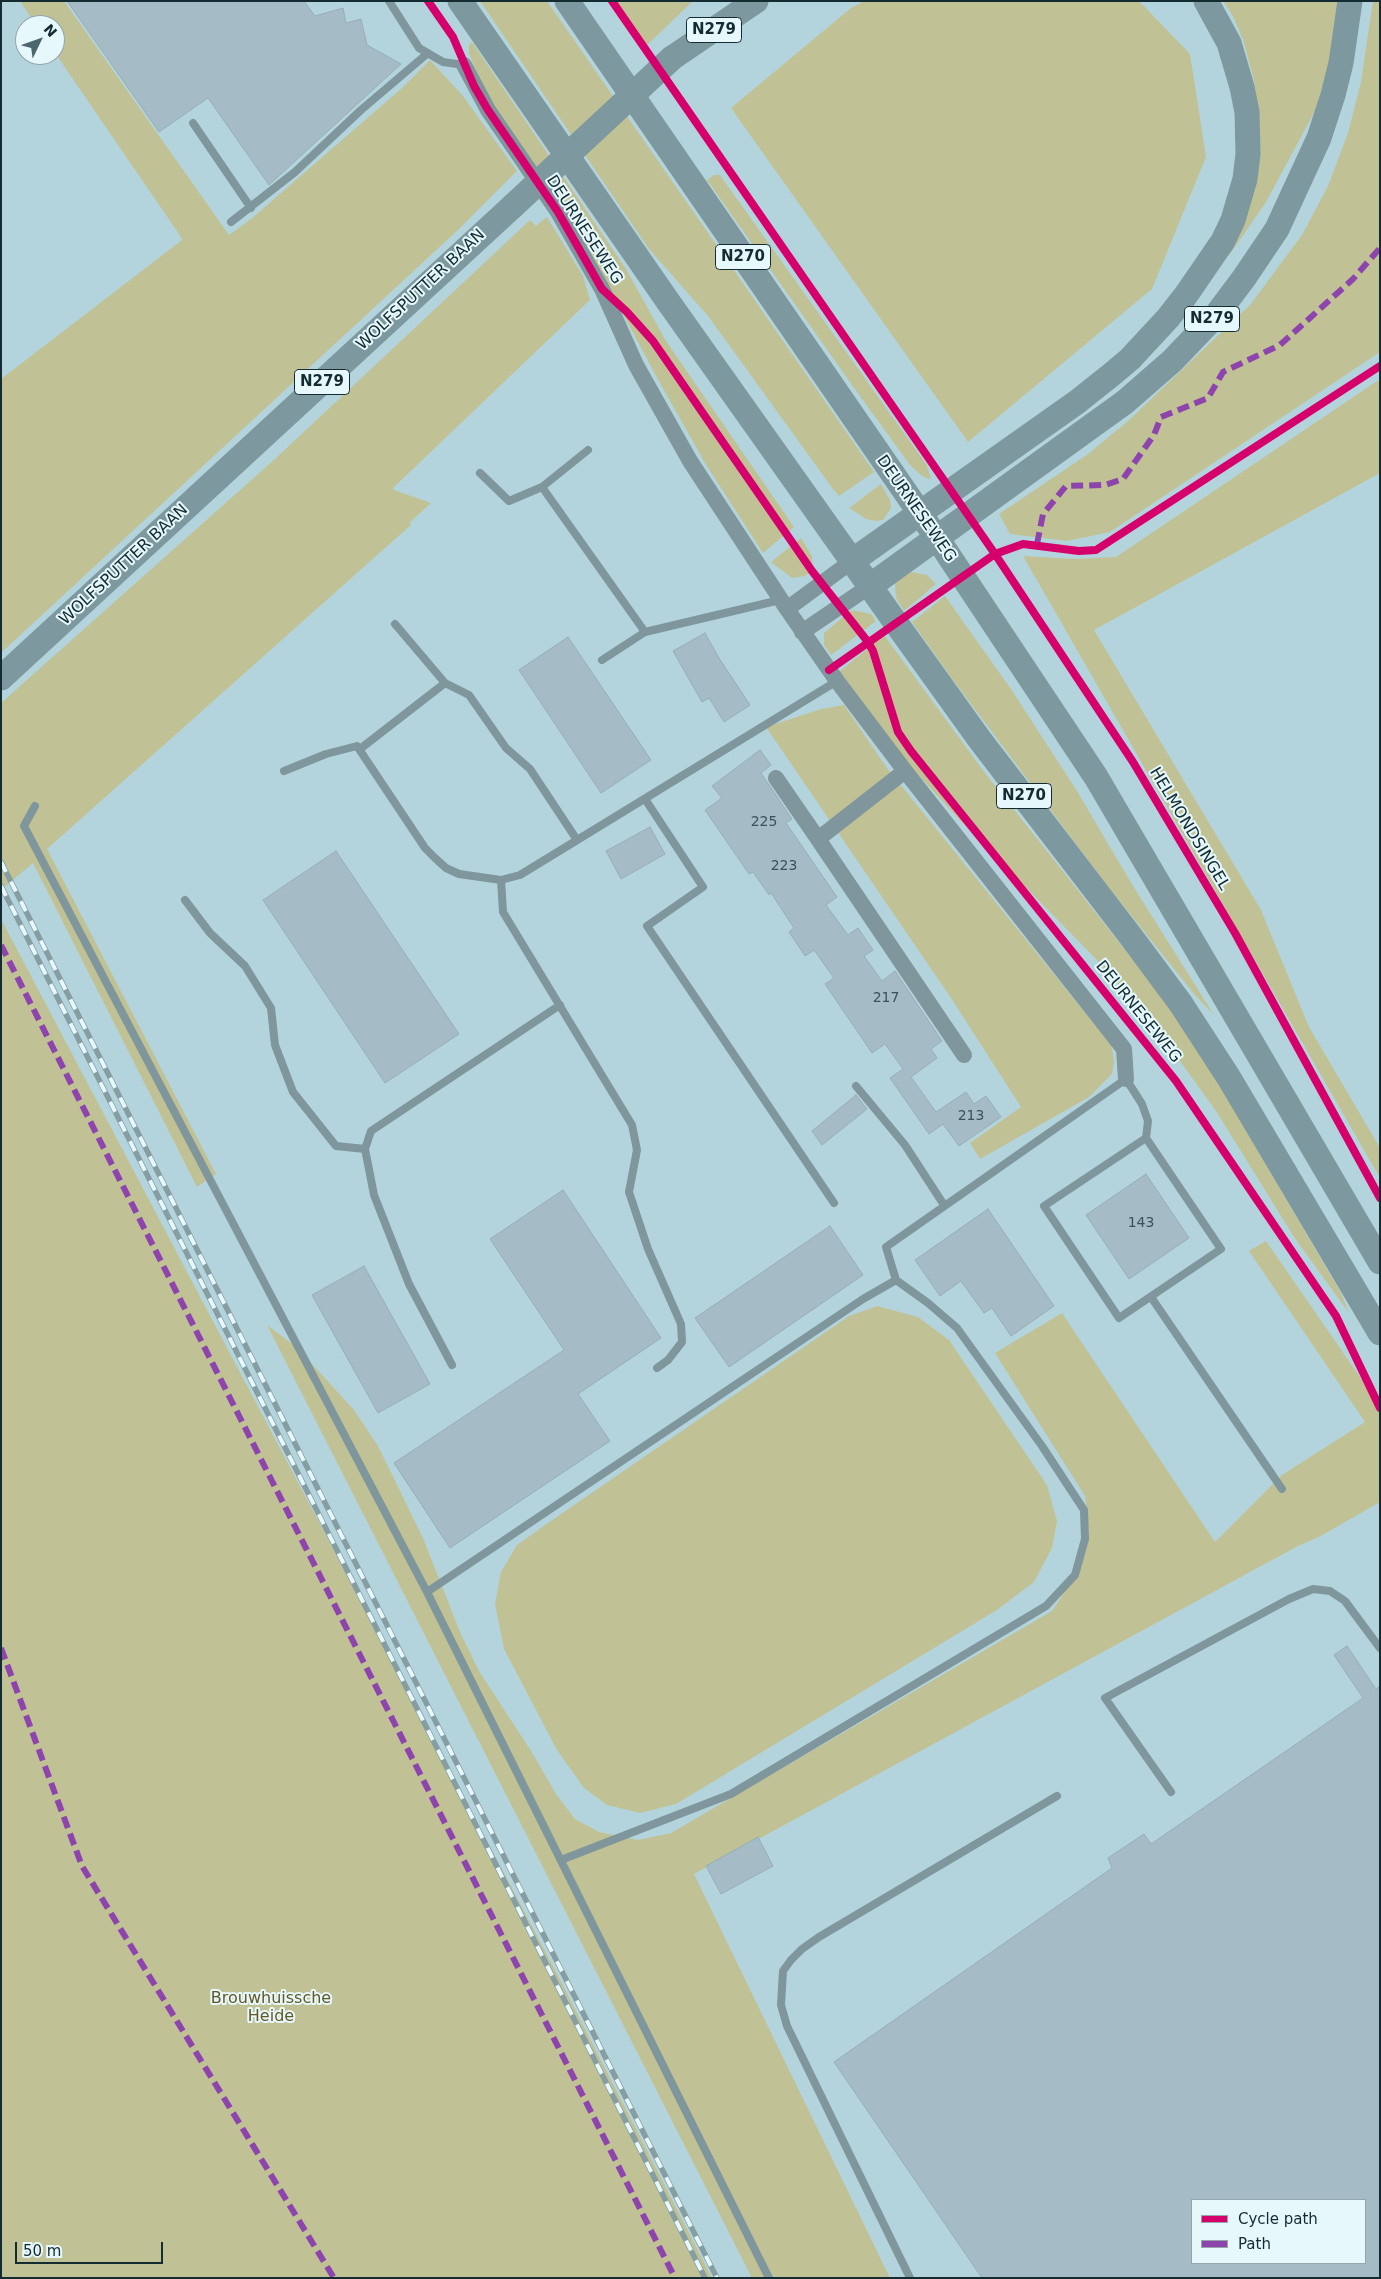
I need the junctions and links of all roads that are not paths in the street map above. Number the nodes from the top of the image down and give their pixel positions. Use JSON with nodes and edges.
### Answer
{"nodes":[{"id":1,"x":389,"y":1,"type":"edge"},
{"id":2,"x":460,"y":1,"type":"edge"},
{"id":3,"x":567,"y":1,"type":"edge"},
{"id":4,"x":729,"y":1,"type":"edge"},
{"id":5,"x":756,"y":1,"type":"edge"},
{"id":6,"x":1206,"y":1,"type":"edge"},
{"id":7,"x":1350,"y":1,"type":"edge"},
{"id":8,"x":428,"y":53,"type":"junction"},
{"id":9,"x":672,"y":58,"type":"junction"},
{"id":10,"x":464,"y":65,"type":"joint"},
{"id":11,"x":193,"y":123,"type":"dead end"},
{"id":12,"x":251,"y":208,"type":"junction"},
{"id":13,"x":231,"y":222,"type":"dead end"},
{"id":14,"x":588,"y":450,"type":"dead end"},
{"id":15,"x":480,"y":473,"type":"dead end"},
{"id":16,"x":542,"y":487,"type":"junction"},
{"id":17,"x":918,"y":513,"type":"junction"},
{"id":18,"x":937,"y":538,"type":"junction"},
{"id":19,"x":852,"y":561,"type":"junction"},
{"id":20,"x":870,"y":586,"type":"junction"},
{"id":21,"x":784,"y":605,"type":"junction"},
{"id":22,"x":395,"y":624,"type":"dead end"},
{"id":23,"x":645,"y":632,"type":"junction"},
{"id":24,"x":802,"y":632,"type":"junction"},
{"id":25,"x":602,"y":660,"type":"dead end"},
{"id":26,"x":1,"y":678,"type":"edge"},
{"id":27,"x":837,"y":681,"type":"junction"},
{"id":28,"x":445,"y":683,"type":"junction"},
{"id":29,"x":360,"y":749,"type":"junction"},
{"id":30,"x":284,"y":771,"type":"dead end"},
{"id":31,"x":905,"y":771,"type":"junction"},
{"id":32,"x":776,"y":778,"type":"dead end"},
{"id":33,"x":645,"y":799,"type":"junction"},
{"id":34,"x":35,"y":806,"type":"dead end"},
{"id":35,"x":818,"y":839,"type":"junction"},
{"id":36,"x":577,"y":840,"type":"junction"},
{"id":37,"x":501,"y":880,"type":"junction"},
{"id":38,"x":185,"y":900,"type":"dead end"},
{"id":39,"x":560,"y":1005,"type":"junction"},
{"id":40,"x":964,"y":1055,"type":"dead end"},
{"id":41,"x":1126,"y":1079,"type":"junction"},
{"id":42,"x":856,"y":1086,"type":"dead end"},
{"id":43,"x":1146,"y":1138,"type":"junction"},
{"id":44,"x":365,"y":1149,"type":"junction"},
{"id":45,"x":834,"y":1203,"type":"dead end"},
{"id":46,"x":944,"y":1205,"type":"junction"},
{"id":47,"x":1380,"y":1262,"type":"edge"},
{"id":48,"x":896,"y":1280,"type":"junction"},
{"id":49,"x":1151,"y":1297,"type":"junction"},
{"id":50,"x":1380,"y":1333,"type":"edge"},
{"id":51,"x":452,"y":1364,"type":"dead end"},
{"id":52,"x":657,"y":1368,"type":"dead end"},
{"id":53,"x":1282,"y":1489,"type":"dead end"},
{"id":54,"x":427,"y":1592,"type":"junction"},
{"id":55,"x":1380,"y":1648,"type":"edge"},
{"id":56,"x":1171,"y":1792,"type":"dead end"},
{"id":57,"x":1056,"y":1796,"type":"dead end"},
{"id":58,"x":561,"y":1860,"type":"junction"},
{"id":59,"x":769,"y":2278,"type":"edge"},
{"id":60,"x":910,"y":2278,"type":"edge"}],
"edges":[{"from":1,"to":8,"type":"lane"},
{"from":2,"to":19,"type":"main road","name":"DEURNESEWEG","number":"N270"},
{"from":3,"to":17,"type":"main road","name":"DEURNESEWEG","number":"N270"},
{"from":4,"to":9,"type":"main road","name":"WOLFSPUTTER BAAN","number":"N279"},
{"from":5,"to":9,"type":"main road","number":"N279"},
{"from":6,"to":17,"type":"main road","number":"N279"},
{"from":7,"to":18,"type":"main road","number":"N279"},
{"from":8,"to":10,"type":"lane"},
{"from":8,"to":12,"type":"lane"},
{"from":9,"to":26,"type":"main road","name":"WOLFSPUTTER BAAN","number":"N279","bridge":true},
{"from":10,"to":21,"type":"street","name":"DEURNESEWEG"},
{"from":11,"to":12,"type":"lane"},
{"from":12,"to":13,"type":"lane"},
{"from":14,"to":16,"type":"lane"},
{"from":15,"to":16,"type":"lane"},
{"from":16,"to":23,"type":"lane"},
{"from":17,"to":18,"type":"main road","name":"DEURNESEWEG","number":"N270"},
{"from":17,"to":19,"type":"main road"},
{"from":18,"to":20,"type":"main road"},
{"from":18,"to":47,"type":"main road","name":"DEURNESEWEG","number":"N270"},
{"from":19,"to":20,"type":"main road","name":"DEURNESEWEG","number":"N270"},
{"from":19,"to":21,"type":"street"},
{"from":20,"to":24,"type":"street"},
{"from":20,"to":50,"type":"main road","name":"DEURNESEWEG","number":"N270"},
{"from":21,"to":23,"type":"lane"},
{"from":21,"to":24,"type":"street","name":"DEURNESEWEG"},
{"from":22,"to":28,"type":"lane"},
{"from":23,"to":25,"type":"lane"},
{"from":24,"to":27,"type":"street","name":"DEURNESEWEG"},
{"from":27,"to":31,"type":"street","name":"DEURNESEWEG"},
{"from":27,"to":33,"type":"lane"},
{"from":28,"to":29,"type":"lane"},
{"from":28,"to":36,"type":"lane"},
{"from":29,"to":30,"type":"lane"},
{"from":29,"to":37,"type":"lane"},
{"from":31,"to":35,"type":"street"},
{"from":31,"to":41,"type":"street","name":"DEURNESEWEG"},
{"from":32,"to":35,"type":"street"},
{"from":33,"to":36,"type":"lane"},
{"from":33,"to":45,"type":"lane"},
{"from":34,"to":54,"type":"lane"},
{"from":35,"to":40,"type":"street"},
{"from":36,"to":37,"type":"lane"},
{"from":37,"to":39,"type":"lane"},
{"from":38,"to":44,"type":"lane"},
{"from":39,"to":44,"type":"lane"},
{"from":39,"to":52,"type":"lane"},
{"from":41,"to":43,"type":"lane"},
{"from":41,"to":46,"type":"lane"},
{"from":42,"to":46,"type":"lane"},
{"from":43,"to":49,"type":"lane"},
{"from":43,"to":49,"type":"lane"},
{"from":44,"to":51,"type":"lane"},
{"from":46,"to":48,"type":"lane"},
{"from":48,"to":54,"type":"lane"},
{"from":48,"to":58,"type":"lane"},
{"from":49,"to":53,"type":"lane"},
{"from":54,"to":58,"type":"lane"},
{"from":55,"to":56,"type":"lane"},
{"from":57,"to":60,"type":"lane"},
{"from":58,"to":59,"type":"lane"}]}
